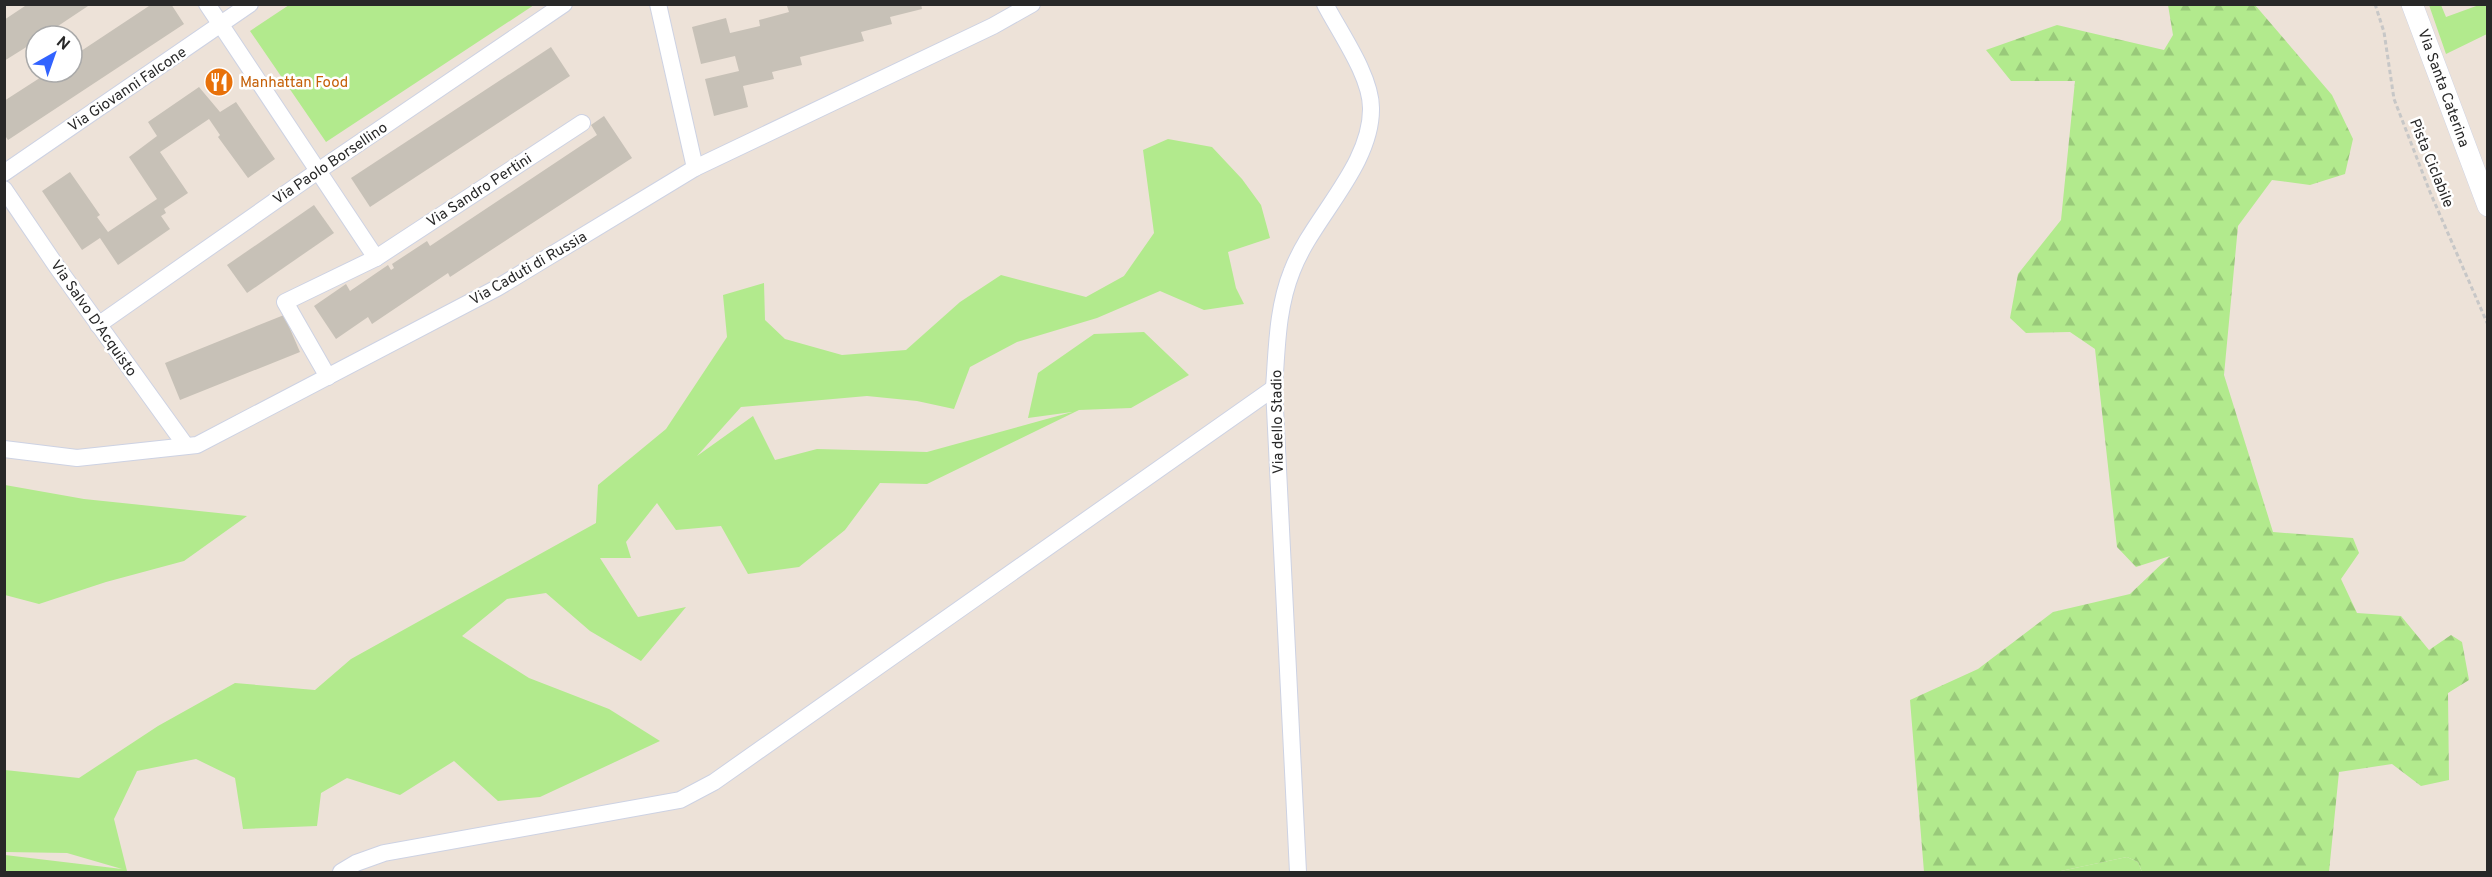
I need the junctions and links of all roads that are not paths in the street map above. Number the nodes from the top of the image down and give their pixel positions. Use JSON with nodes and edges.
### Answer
{"nodes":[{"id":1,"x":207,"y":4,"type":"edge"},
{"id":2,"x":250,"y":4,"type":"edge"},
{"id":3,"x":564,"y":4,"type":"edge"},
{"id":4,"x":658,"y":4,"type":"edge"},
{"id":5,"x":1032,"y":4,"type":"edge"},
{"id":6,"x":1325,"y":4,"type":"edge"},
{"id":7,"x":2412,"y":4,"type":"edge"},
{"id":8,"x":221,"y":25,"type":"junction"},
{"id":9,"x":582,"y":123,"type":"dead end"},
{"id":10,"x":695,"y":168,"type":"junction"},
{"id":11,"x":318,"y":171,"type":"junction"},
{"id":12,"x":4,"y":173,"type":"edge"},
{"id":13,"x":4,"y":189,"type":"edge"},
{"id":14,"x":2487,"y":206,"type":"edge"},
{"id":15,"x":376,"y":258,"type":"junction"},
{"id":16,"x":98,"y":325,"type":"junction"},
{"id":17,"x":328,"y":376,"type":"junction"},
{"id":18,"x":1274,"y":388,"type":"junction"},
{"id":19,"x":186,"y":446,"type":"junction"},
{"id":20,"x":4,"y":448,"type":"edge"},
{"id":21,"x":341,"y":873,"type":"edge"},
{"id":22,"x":1298,"y":873,"type":"edge"}],
"edges":[{"from":1,"to":8,"type":"street"},
{"from":2,"to":8,"type":"street","name":"Via Giovanni Falcone"},
{"from":3,"to":11,"type":"street","name":"Via Paolo Borsellino"},
{"from":4,"to":10,"type":"street"},
{"from":5,"to":10,"type":"street","name":"Via Caduti di Russia"},
{"from":6,"to":18,"type":"street","name":"Via dello Stadio"},
{"from":7,"to":14,"type":"street","name":"Via Santa Caterina"},
{"from":8,"to":11,"type":"street"},
{"from":8,"to":12,"type":"street","name":"Via Giovanni Falcone"},
{"from":9,"to":15,"type":"street","name":"Via Sandro Pertini"},
{"from":10,"to":17,"type":"street","name":"Via Caduti di Russia"},
{"from":11,"to":15,"type":"street"},
{"from":11,"to":16,"type":"street","name":"Via Paolo Borsellino"},
{"from":13,"to":16,"type":"street","name":"Via Salvo D'Acquisto"},
{"from":15,"to":17,"type":"street","name":"Via Sandro Pertini"},
{"from":16,"to":19,"type":"street","name":"Via Salvo D'Acquisto"},
{"from":17,"to":19,"type":"street","name":"Via Caduti di Russia"},
{"from":18,"to":21,"type":"street"},
{"from":18,"to":22,"type":"street","name":"Via dello Stadio"},
{"from":19,"to":20,"type":"street","name":"Via Caduti di Russia"}]}
